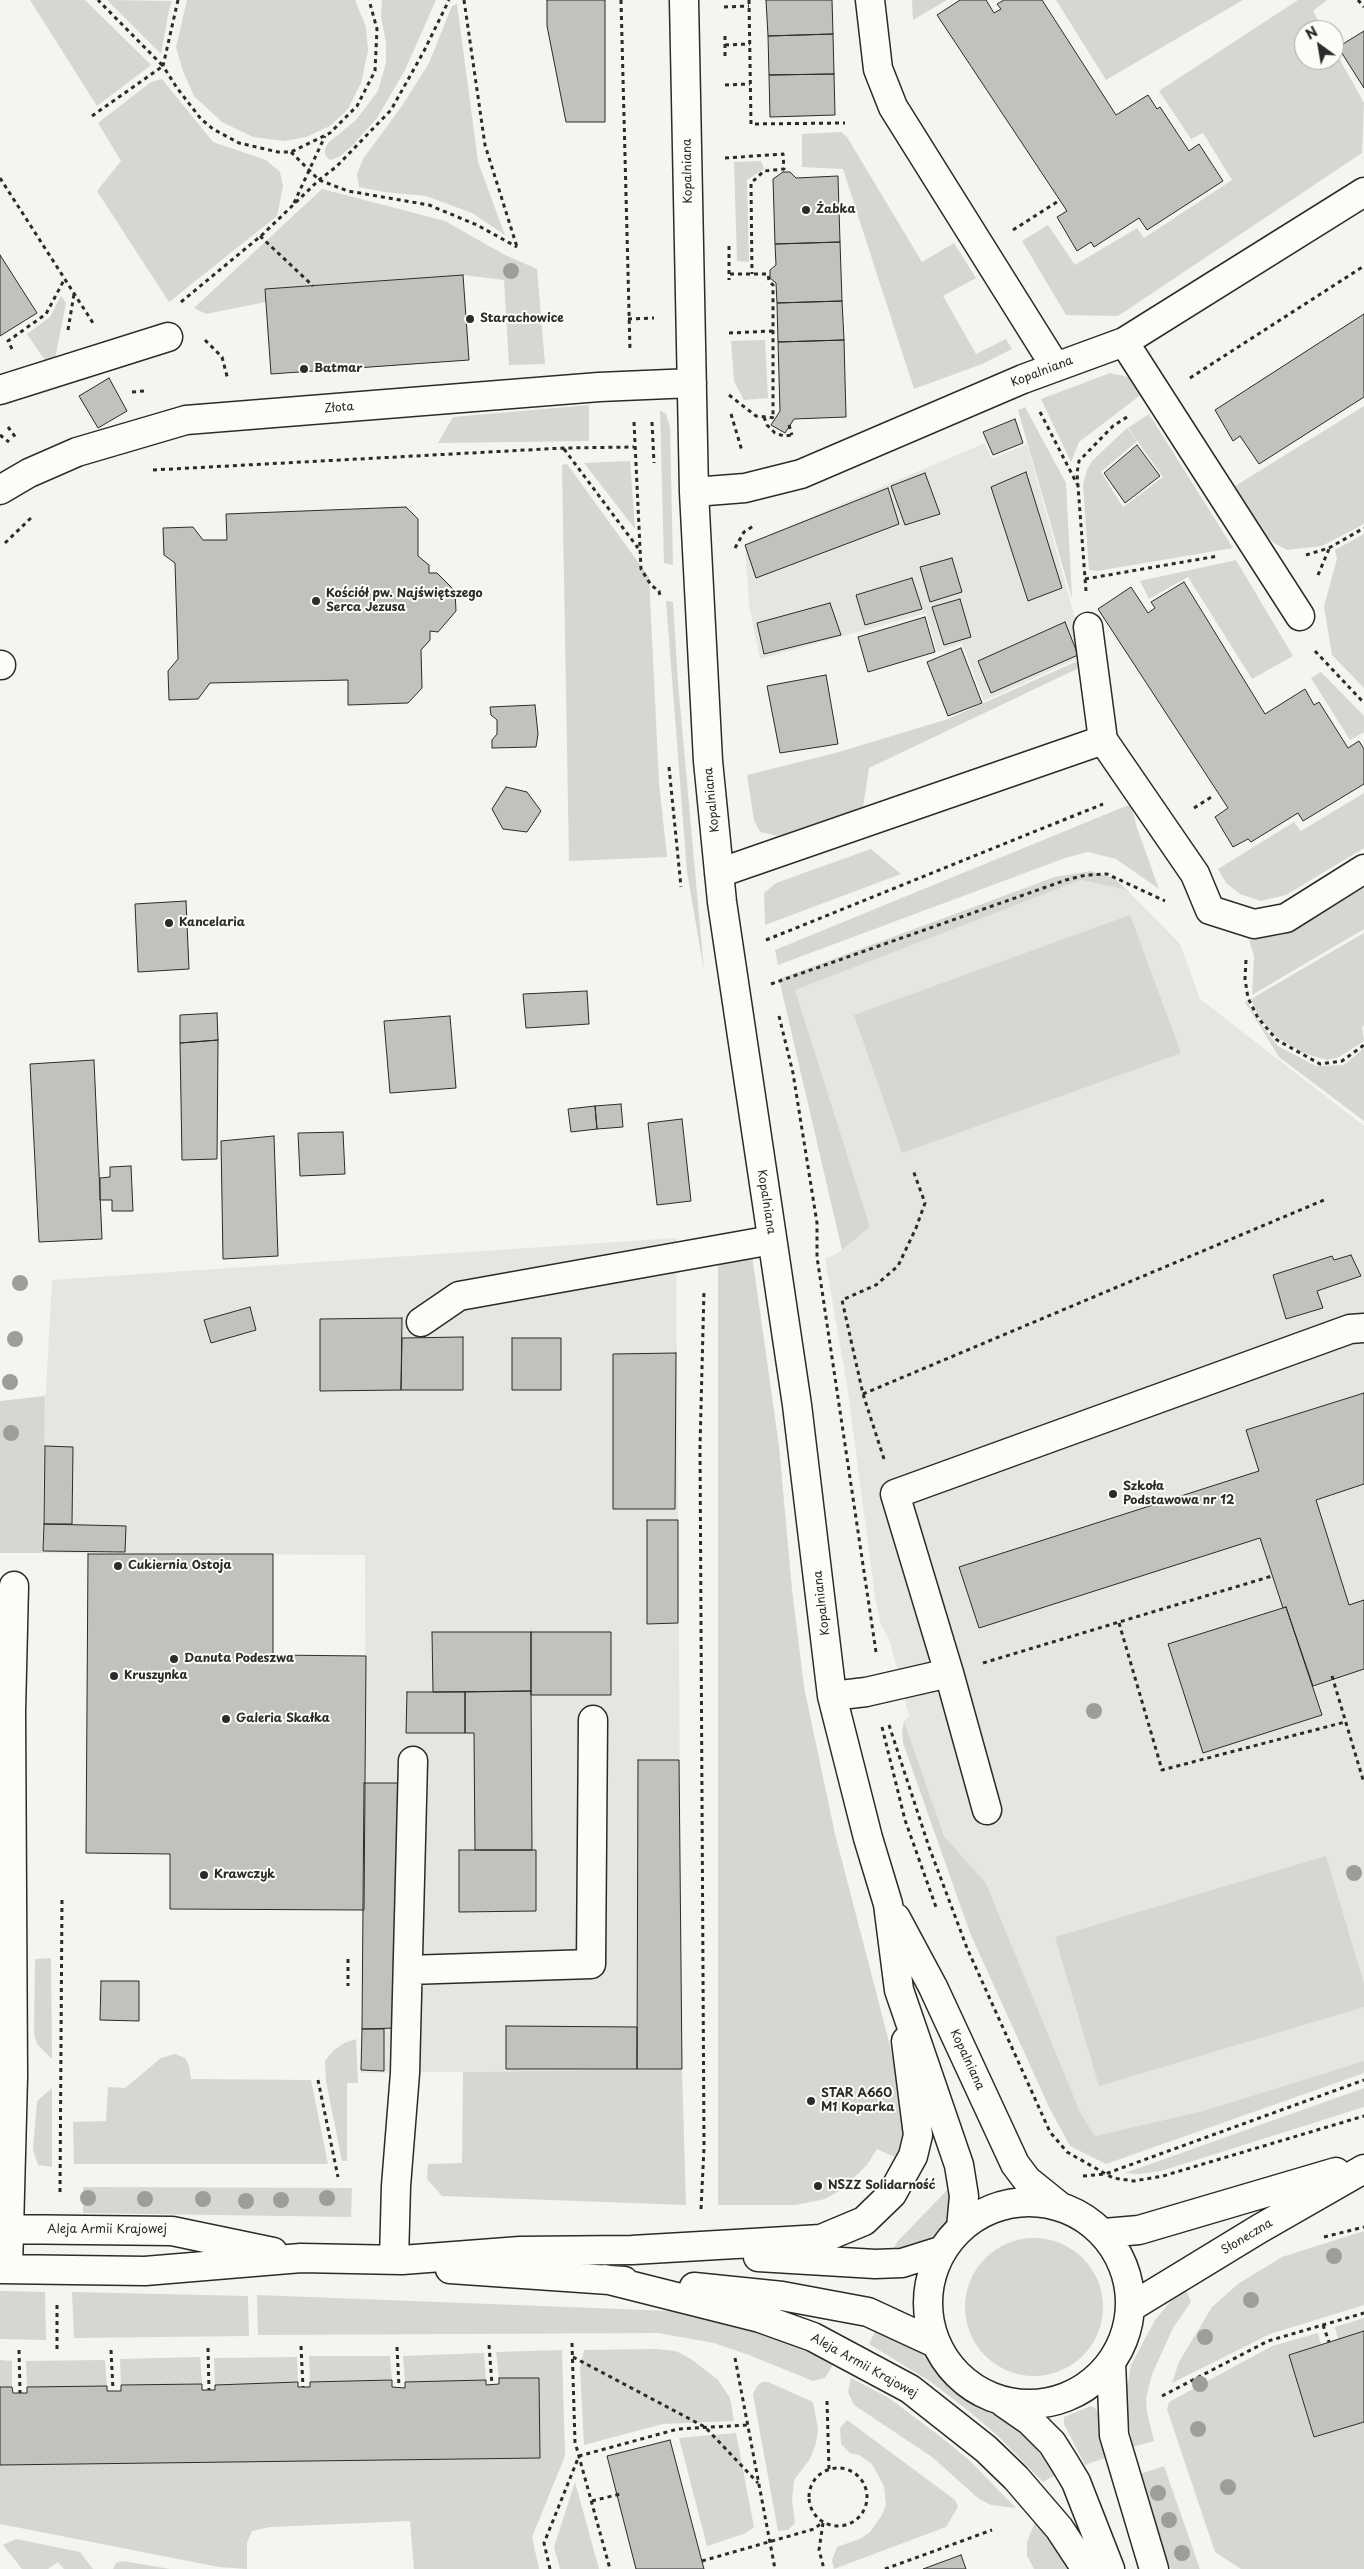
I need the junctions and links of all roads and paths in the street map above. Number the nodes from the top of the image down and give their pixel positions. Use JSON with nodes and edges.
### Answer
{"nodes":[{"id":1,"x":98,"y":0,"type":"edge"},
{"id":2,"x":178,"y":0,"type":"edge"},
{"id":3,"x":368,"y":0,"type":"edge"},
{"id":4,"x":449,"y":0,"type":"edge"},
{"id":5,"x":464,"y":0,"type":"edge"},
{"id":6,"x":621,"y":0,"type":"edge"},
{"id":7,"x":684,"y":0,"type":"edge"},
{"id":8,"x":749,"y":0,"type":"edge"},
{"id":9,"x":870,"y":0,"type":"edge"},
{"id":10,"x":1358,"y":0,"type":"edge"},
{"id":11,"x":749,"y":6,"type":"junction"},
{"id":12,"x":724,"y":7,"type":"dead end"},
{"id":13,"x":1364,"y":7,"type":"edge"},
{"id":14,"x":750,"y":44,"type":"junction"},
{"id":15,"x":725,"y":45,"type":"dead end"},
{"id":16,"x":163,"y":66,"type":"junction"},
{"id":17,"x":750,"y":84,"type":"junction"},
{"id":18,"x":726,"y":85,"type":"dead end"},
{"id":19,"x":92,"y":116,"type":"dead end"},
{"id":20,"x":845,"y":123,"type":"dead end"},
{"id":21,"x":325,"y":136,"type":"junction"},
{"id":22,"x":290,"y":152,"type":"junction"},
{"id":23,"x":724,"y":158,"type":"dead end"},
{"id":24,"x":309,"y":170,"type":"junction"},
{"id":25,"x":0,"y":178,"type":"edge"},
{"id":26,"x":319,"y":180,"type":"junction"},
{"id":27,"x":1364,"y":192,"type":"edge"},
{"id":28,"x":1060,"y":200,"type":"dead end"},
{"id":29,"x":292,"y":206,"type":"junction"},
{"id":30,"x":1012,"y":230,"type":"dead end"},
{"id":31,"x":260,"y":236,"type":"junction"},
{"id":32,"x":730,"y":274,"type":"dead end"},
{"id":33,"x":752,"y":274,"type":"junction"},
{"id":34,"x":64,"y":280,"type":"junction"},
{"id":35,"x":312,"y":286,"type":"dead end"},
{"id":36,"x":175,"y":307,"type":"dead end"},
{"id":37,"x":660,"y":317,"type":"dead end"},
{"id":38,"x":628,"y":319,"type":"junction"},
{"id":39,"x":773,"y":331,"type":"junction"},
{"id":40,"x":723,"y":334,"type":"dead end"},
{"id":41,"x":168,"y":337,"type":"dead end"},
{"id":42,"x":1124,"y":342,"type":"junction"},
{"id":43,"x":630,"y":355,"type":"dead end"},
{"id":44,"x":114,"y":356,"type":"junction"},
{"id":45,"x":1055,"y":366,"type":"junction"},
{"id":46,"x":1022,"y":379,"type":"junction"},
{"id":47,"x":32,"y":381,"type":"junction"},
{"id":48,"x":692,"y":383,"type":"junction"},
{"id":49,"x":0,"y":390,"type":"edge"},
{"id":50,"x":724,"y":392,"type":"dead end"},
{"id":51,"x":764,"y":417,"type":"junction"},
{"id":52,"x":789,"y":425,"type":"dead end"},
{"id":53,"x":137,"y":435,"type":"junction"},
{"id":54,"x":564,"y":448,"type":"junction"},
{"id":55,"x":634,"y":448,"type":"dead end"},
{"id":56,"x":1078,"y":487,"type":"dead end"},
{"id":57,"x":0,"y":490,"type":"edge"},
{"id":58,"x":694,"y":492,"type":"junction"},
{"id":59,"x":759,"y":523,"type":"dead end"},
{"id":60,"x":1364,"y":528,"type":"edge"},
{"id":61,"x":639,"y":549,"type":"dead end"},
{"id":62,"x":1260,"y":552,"type":"junction"},
{"id":63,"x":733,"y":555,"type":"dead end"},
{"id":64,"x":1084,"y":579,"type":"dead end"},
{"id":65,"x":1300,"y":616,"type":"dead end"},
{"id":66,"x":1088,"y":627,"type":"dead end"},
{"id":67,"x":1308,"y":644,"type":"dead end"},
{"id":68,"x":1364,"y":703,"type":"edge"},
{"id":69,"x":1103,"y":740,"type":"junction"},
{"id":70,"x":1138,"y":790,"type":"junction"},
{"id":71,"x":1364,"y":869,"type":"edge"},
{"id":72,"x":719,"y":873,"type":"junction"},
{"id":73,"x":1206,"y":898,"type":"junction"},
{"id":74,"x":1235,"y":919,"type":"junction"},
{"id":75,"x":763,"y":941,"type":"dead end"},
{"id":76,"x":773,"y":993,"type":"dead end"},
{"id":77,"x":778,"y":1011,"type":"dead end"},
{"id":78,"x":1364,"y":1045,"type":"edge"},
{"id":79,"x":913,"y":1170,"type":"dead end"},
{"id":80,"x":1324,"y":1200,"type":"dead end"},
{"id":81,"x":817,"y":1223,"type":"dead end"},
{"id":82,"x":772,"y":1240,"type":"junction"},
{"id":83,"x":704,"y":1310,"type":"dead end"},
{"id":84,"x":421,"y":1322,"type":"dead end"},
{"id":85,"x":1364,"y":1328,"type":"edge"},
{"id":86,"x":863,"y":1394,"type":"junction"},
{"id":87,"x":895,"y":1494,"type":"junction"},
{"id":88,"x":1272,"y":1576,"type":"dead end"},
{"id":89,"x":14,"y":1586,"type":"dead end"},
{"id":90,"x":1119,"y":1624,"type":"junction"},
{"id":91,"x":949,"y":1672,"type":"junction"},
{"id":92,"x":1332,"y":1676,"type":"dead end"},
{"id":93,"x":832,"y":1696,"type":"junction"},
{"id":94,"x":594,"y":1720,"type":"dead end"},
{"id":95,"x":1345,"y":1722,"type":"junction"},
{"id":96,"x":413,"y":1761,"type":"dead end"},
{"id":97,"x":1364,"y":1783,"type":"edge"},
{"id":98,"x":987,"y":1810,"type":"dead end"},
{"id":99,"x":62,"y":1898,"type":"dead end"},
{"id":100,"x":888,"y":1904,"type":"junction"},
{"id":101,"x":348,"y":1959,"type":"dead end"},
{"id":102,"x":408,"y":1970,"type":"junction"},
{"id":103,"x":348,"y":1986,"type":"dead end"},
{"id":104,"x":899,"y":1990,"type":"junction"},
{"id":105,"x":318,"y":2080,"type":"dead end"},
{"id":106,"x":1364,"y":2164,"type":"edge"},
{"id":107,"x":1364,"y":2169,"type":"edge"},
{"id":108,"x":338,"y":2177,"type":"dead end"},
{"id":109,"x":60,"y":2200,"type":"dead end"},
{"id":110,"x":1058,"y":2205,"type":"junction"},
{"id":111,"x":701,"y":2217,"type":"dead end"},
{"id":112,"x":961,"y":2228,"type":"junction"},
{"id":113,"x":5,"y":2229,"type":"edge"},
{"id":114,"x":1104,"y":2233,"type":"junction"},
{"id":115,"x":632,"y":2250,"type":"junction"},
{"id":116,"x":937,"y":2252,"type":"junction"},
{"id":117,"x":301,"y":2258,"type":"junction"},
{"id":118,"x":398,"y":2260,"type":"junction"},
{"id":119,"x":4,"y":2269,"type":"edge"},
{"id":120,"x":605,"y":2279,"type":"junction"},
{"id":121,"x":57,"y":2297,"type":"dead end"},
{"id":122,"x":1131,"y":2307,"type":"junction"},
{"id":123,"x":1364,"y":2313,"type":"edge"},
{"id":124,"x":1323,"y":2325,"type":"junction"},
{"id":125,"x":1329,"y":2342,"type":"dead end"},
{"id":126,"x":572,"y":2343,"type":"dead end"},
{"id":127,"x":935,"y":2343,"type":"junction"},
{"id":128,"x":489,"y":2345,"type":"dead end"},
{"id":129,"x":301,"y":2346,"type":"dead end"},
{"id":130,"x":397,"y":2347,"type":"dead end"},
{"id":131,"x":208,"y":2348,"type":"dead end"},
{"id":132,"x":19,"y":2350,"type":"dead end"},
{"id":133,"x":57,"y":2350,"type":"dead end"},
{"id":134,"x":111,"y":2350,"type":"dead end"},
{"id":135,"x":572,"y":2356,"type":"junction"},
{"id":136,"x":735,"y":2358,"type":"dead end"},
{"id":137,"x":1111,"y":2362,"type":"junction"},
{"id":138,"x":492,"y":2385,"type":"dead end"},
{"id":139,"x":304,"y":2387,"type":"dead end"},
{"id":140,"x":399,"y":2387,"type":"dead end"},
{"id":141,"x":113,"y":2390,"type":"dead end"},
{"id":142,"x":209,"y":2390,"type":"dead end"},
{"id":143,"x":20,"y":2393,"type":"dead end"},
{"id":144,"x":1162,"y":2396,"type":"dead end"},
{"id":145,"x":826,"y":2401,"type":"dead end"},
{"id":146,"x":1001,"y":2401,"type":"junction"},
{"id":147,"x":747,"y":2425,"type":"junction"},
{"id":148,"x":705,"y":2427,"type":"junction"},
{"id":149,"x":579,"y":2456,"type":"junction"},
{"id":150,"x":829,"y":2469,"type":"junction"},
{"id":151,"x":758,"y":2483,"type":"junction"},
{"id":152,"x":620,"y":2494,"type":"dead end"},
{"id":153,"x":592,"y":2501,"type":"junction"},
{"id":154,"x":823,"y":2522,"type":"junction"},
{"id":155,"x":992,"y":2530,"type":"dead end"},
{"id":156,"x":769,"y":2543,"type":"junction"},
{"id":157,"x":702,"y":2562,"type":"dead end"},
{"id":158,"x":550,"y":2569,"type":"edge"},
{"id":159,"x":610,"y":2569,"type":"edge"},
{"id":160,"x":776,"y":2569,"type":"edge"},
{"id":161,"x":824,"y":2569,"type":"edge"},
{"id":162,"x":885,"y":2569,"type":"edge"},
{"id":163,"x":1086,"y":2569,"type":"edge"},
{"id":164,"x":1110,"y":2569,"type":"edge"},
{"id":165,"x":1154,"y":2569,"type":"edge"}],
"edges":[{"from":1,"to":16,"type":"path"},
{"from":2,"to":16,"type":"path"},
{"from":3,"to":21,"type":"path"},
{"from":4,"to":26,"type":"path"},
{"from":5,"to":26,"type":"path"},
{"from":6,"to":38,"type":"path"},
{"from":7,"to":48,"type":"street","name":"Kopalniana"},
{"from":8,"to":11,"type":"path"},
{"from":9,"to":45,"type":"street"},
{"from":10,"to":13,"type":"path"},
{"from":11,"to":12,"type":"path"},
{"from":11,"to":14,"type":"path"},
{"from":14,"to":15,"type":"path"},
{"from":14,"to":17,"type":"path"},
{"from":16,"to":19,"type":"path"},
{"from":16,"to":22,"type":"path"},
{"from":17,"to":18,"type":"path"},
{"from":17,"to":20,"type":"path"},
{"from":21,"to":22,"type":"path"},
{"from":21,"to":24,"type":"path"},
{"from":22,"to":24,"type":"path"},
{"from":23,"to":33,"type":"path"},
{"from":24,"to":26,"type":"path"},
{"from":24,"to":29,"type":"path"},
{"from":25,"to":34,"type":"path"},
{"from":26,"to":29,"type":"path"},
{"from":27,"to":42,"type":"street","name":"Kopalniana"},
{"from":28,"to":30,"type":"path"},
{"from":29,"to":31,"type":"path"},
{"from":31,"to":35,"type":"path"},
{"from":31,"to":36,"type":"path"},
{"from":32,"to":33,"type":"path"},
{"from":33,"to":39,"type":"path"},
{"from":34,"to":44,"type":"path"},
{"from":34,"to":47,"type":"path"},
{"from":37,"to":38,"type":"path"},
{"from":38,"to":43,"type":"path"},
{"from":39,"to":40,"type":"path"},
{"from":39,"to":51,"type":"path"},
{"from":41,"to":44,"type":"street"},
{"from":42,"to":45,"type":"street","name":"Kopalniana"},
{"from":42,"to":62,"type":"street"},
{"from":44,"to":47,"type":"street"},
{"from":44,"to":53,"type":"path"},
{"from":45,"to":46,"type":"street","name":"Kopalniana"},
{"from":46,"to":56,"type":"path"},
{"from":46,"to":58,"type":"street","name":"Kopalniana"},
{"from":47,"to":49,"type":"street"},
{"from":48,"to":53,"type":"street","name":"Złota"},
{"from":48,"to":58,"type":"street","name":"Kopalniana"},
{"from":50,"to":51,"type":"path"},
{"from":51,"to":52,"type":"path"},
{"from":53,"to":54,"type":"path"},
{"from":53,"to":57,"type":"street","name":"Złota"},
{"from":54,"to":55,"type":"path"},
{"from":54,"to":61,"type":"path"},
{"from":58,"to":72,"type":"street","name":"Kopalniana"},
{"from":59,"to":63,"type":"path"},
{"from":60,"to":62,"type":"path"},
{"from":62,"to":64,"type":"path"},
{"from":62,"to":65,"type":"street"},
{"from":66,"to":69,"type":"street"},
{"from":67,"to":68,"type":"path"},
{"from":69,"to":70,"type":"street"},
{"from":69,"to":72,"type":"street"},
{"from":70,"to":73,"type":"street"},
{"from":70,"to":75,"type":"path"},
{"from":71,"to":74,"type":"street"},
{"from":72,"to":82,"type":"street","name":"Kopalniana"},
{"from":73,"to":74,"type":"street"},
{"from":73,"to":76,"type":"path"},
{"from":74,"to":78,"type":"path"},
{"from":77,"to":81,"type":"path"},
{"from":79,"to":86,"type":"path"},
{"from":80,"to":86,"type":"path"},
{"from":82,"to":84,"type":"street"},
{"from":82,"to":93,"type":"street","name":"Kopalniana"},
{"from":83,"to":111,"type":"path"},
{"from":85,"to":87,"type":"street"},
{"from":86,"to":87,"type":"path"},
{"from":87,"to":91,"type":"street"},
{"from":88,"to":90,"type":"path"},
{"from":89,"to":113,"type":"street"},
{"from":90,"to":91,"type":"path"},
{"from":90,"to":95,"type":"path"},
{"from":91,"to":93,"type":"street"},
{"from":91,"to":98,"type":"street"},
{"from":92,"to":95,"type":"path"},
{"from":93,"to":100,"type":"street","name":"Kopalniana"},
{"from":94,"to":102,"type":"street"},
{"from":95,"to":97,"type":"path"},
{"from":96,"to":102,"type":"street"},
{"from":99,"to":109,"type":"path"},
{"from":100,"to":104,"type":"street","name":"Kopalniana"},
{"from":100,"to":110,"type":"street","name":"Kopalniana"},
{"from":101,"to":103,"type":"path"},
{"from":102,"to":118,"type":"street"},
{"from":104,"to":112,"type":"street","name":"Kopalniana"},
{"from":104,"to":115,"type":"street","name":"Aleja Armii Krajowej"},
{"from":105,"to":108,"type":"path"},
{"from":106,"to":114,"type":"street"},
{"from":107,"to":122,"type":"street","name":"Słoneczna"},
{"from":110,"to":112,"type":"street"},
{"from":110,"to":114,"type":"street"},
{"from":112,"to":116,"type":"street"},
{"from":113,"to":117,"type":"street","name":"Aleja Armii Krajowej"},
{"from":113,"to":119,"type":"street"},
{"from":114,"to":122,"type":"street"},
{"from":115,"to":116,"type":"street","name":"Aleja Armii Krajowej"},
{"from":115,"to":118,"type":"street","name":"Aleja Armii Krajowej"},
{"from":116,"to":127,"type":"street"},
{"from":117,"to":118,"type":"street","name":"Aleja Armii Krajowej"},
{"from":117,"to":119,"type":"street","name":"Aleja Armii Krajowej"},
{"from":118,"to":120,"type":"street","name":"Aleja Armii Krajowej"},
{"from":120,"to":127,"type":"street","name":"Aleja Armii Krajowej"},
{"from":120,"to":163,"type":"street","name":"Aleja Armii Krajowej"},
{"from":121,"to":133,"type":"path"},
{"from":122,"to":137,"type":"street"},
{"from":123,"to":124,"type":"path"},
{"from":124,"to":125,"type":"path"},
{"from":124,"to":144,"type":"path"},
{"from":126,"to":135,"type":"path"},
{"from":127,"to":146,"type":"street"},
{"from":128,"to":138,"type":"path"},
{"from":129,"to":139,"type":"path"},
{"from":130,"to":140,"type":"path"},
{"from":131,"to":142,"type":"path"},
{"from":132,"to":143,"type":"path"},
{"from":134,"to":141,"type":"path"},
{"from":135,"to":148,"type":"path"},
{"from":135,"to":149,"type":"path"},
{"from":136,"to":147,"type":"path"},
{"from":137,"to":146,"type":"street"},
{"from":137,"to":165,"type":"street"},
{"from":145,"to":150,"type":"path"},
{"from":146,"to":164,"type":"street"},
{"from":147,"to":148,"type":"path"},
{"from":147,"to":151,"type":"path"},
{"from":148,"to":149,"type":"path"},
{"from":148,"to":151,"type":"path"},
{"from":149,"to":153,"type":"path"},
{"from":149,"to":158,"type":"path"},
{"from":150,"to":154,"type":"path"},
{"from":150,"to":154,"type":"path"},
{"from":151,"to":156,"type":"path"},
{"from":152,"to":153,"type":"path"},
{"from":153,"to":159,"type":"path"},
{"from":154,"to":156,"type":"path"},
{"from":154,"to":161,"type":"path"},
{"from":155,"to":162,"type":"path"},
{"from":156,"to":157,"type":"path"},
{"from":156,"to":160,"type":"path"}]}
